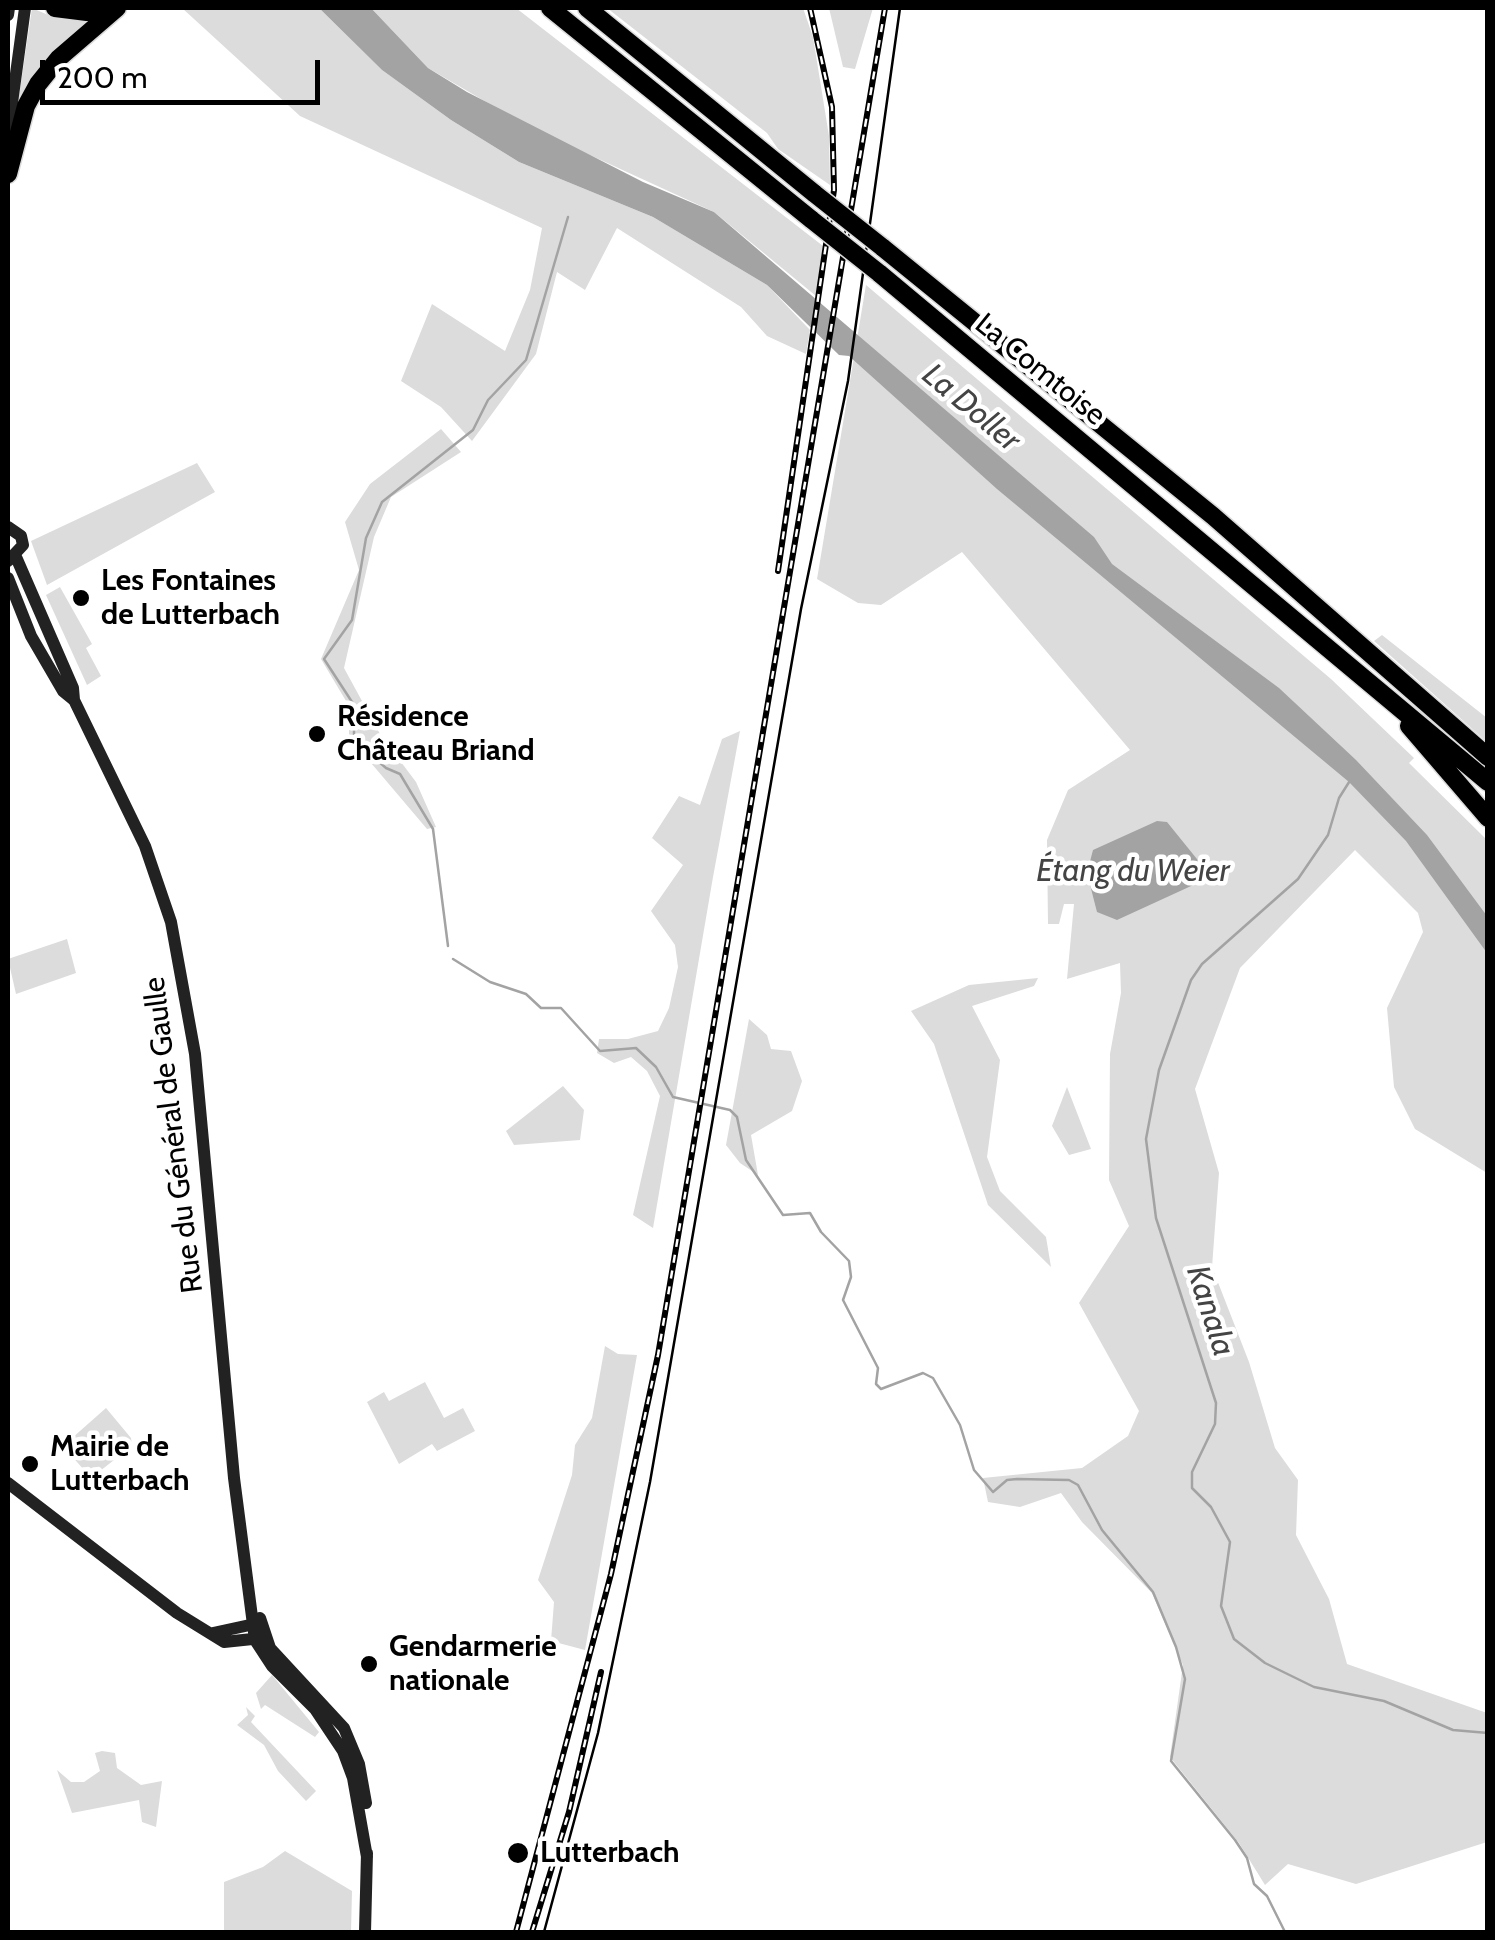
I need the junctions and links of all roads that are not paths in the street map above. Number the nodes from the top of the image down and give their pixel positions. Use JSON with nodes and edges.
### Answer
{"nodes":[{"id":1,"x":25,"y":8,"type":"edge"},
{"id":2,"x":56,"y":8,"type":"edge"},
{"id":3,"x":96,"y":8,"type":"edge"},
{"id":4,"x":118,"y":8,"type":"edge"},
{"id":5,"x":550,"y":8,"type":"edge"},
{"id":6,"x":586,"y":8,"type":"edge"},
{"id":7,"x":8,"y":132,"type":"edge"},
{"id":8,"x":8,"y":174,"type":"edge"},
{"id":9,"x":8,"y":526,"type":"edge"},
{"id":10,"x":12,"y":559,"type":"edge"},
{"id":11,"x":8,"y":578,"type":"edge"},
{"id":12,"x":1360,"y":671,"type":"junction"},
{"id":13,"x":74,"y":700,"type":"junction"},
{"id":14,"x":1488,"y":757,"type":"edge"},
{"id":15,"x":1488,"y":782,"type":"edge"},
{"id":16,"x":1488,"y":818,"type":"edge"},
{"id":17,"x":8,"y":1484,"type":"edge"},
{"id":18,"x":258,"y":1631,"type":"junction"},
{"id":19,"x":367,"y":1858,"type":"junction"},
{"id":20,"x":365,"y":1932,"type":"edge"}],
"edges":[{"from":1,"to":7,"type":"main road"},
{"from":2,"to":3,"type":"highway"},
{"from":4,"to":8,"type":"highway"},
{"from":5,"to":12,"type":"highway","name":"La Comtoise","bridge":true},
{"from":6,"to":14,"type":"highway","name":"La Comtoise","bridge":true},
{"from":9,"to":10,"type":"main road","name":"Rue du Général de Gaulle"},
{"from":10,"to":13,"type":"main road","name":"Rue du Général de Gaulle"},
{"from":11,"to":13,"type":"main road","name":"Rue du Général de Gaulle"},
{"from":12,"to":15,"type":"highway","name":"La Comtoise"},
{"from":12,"to":16,"type":"highway"},
{"from":13,"to":18,"type":"main road","name":"Rue du Général de Gaulle"},
{"from":17,"to":18,"type":"main road"},
{"from":18,"to":19,"type":"main road"},
{"from":18,"to":19,"type":"main road"},
{"from":19,"to":20,"type":"main road"}]}
